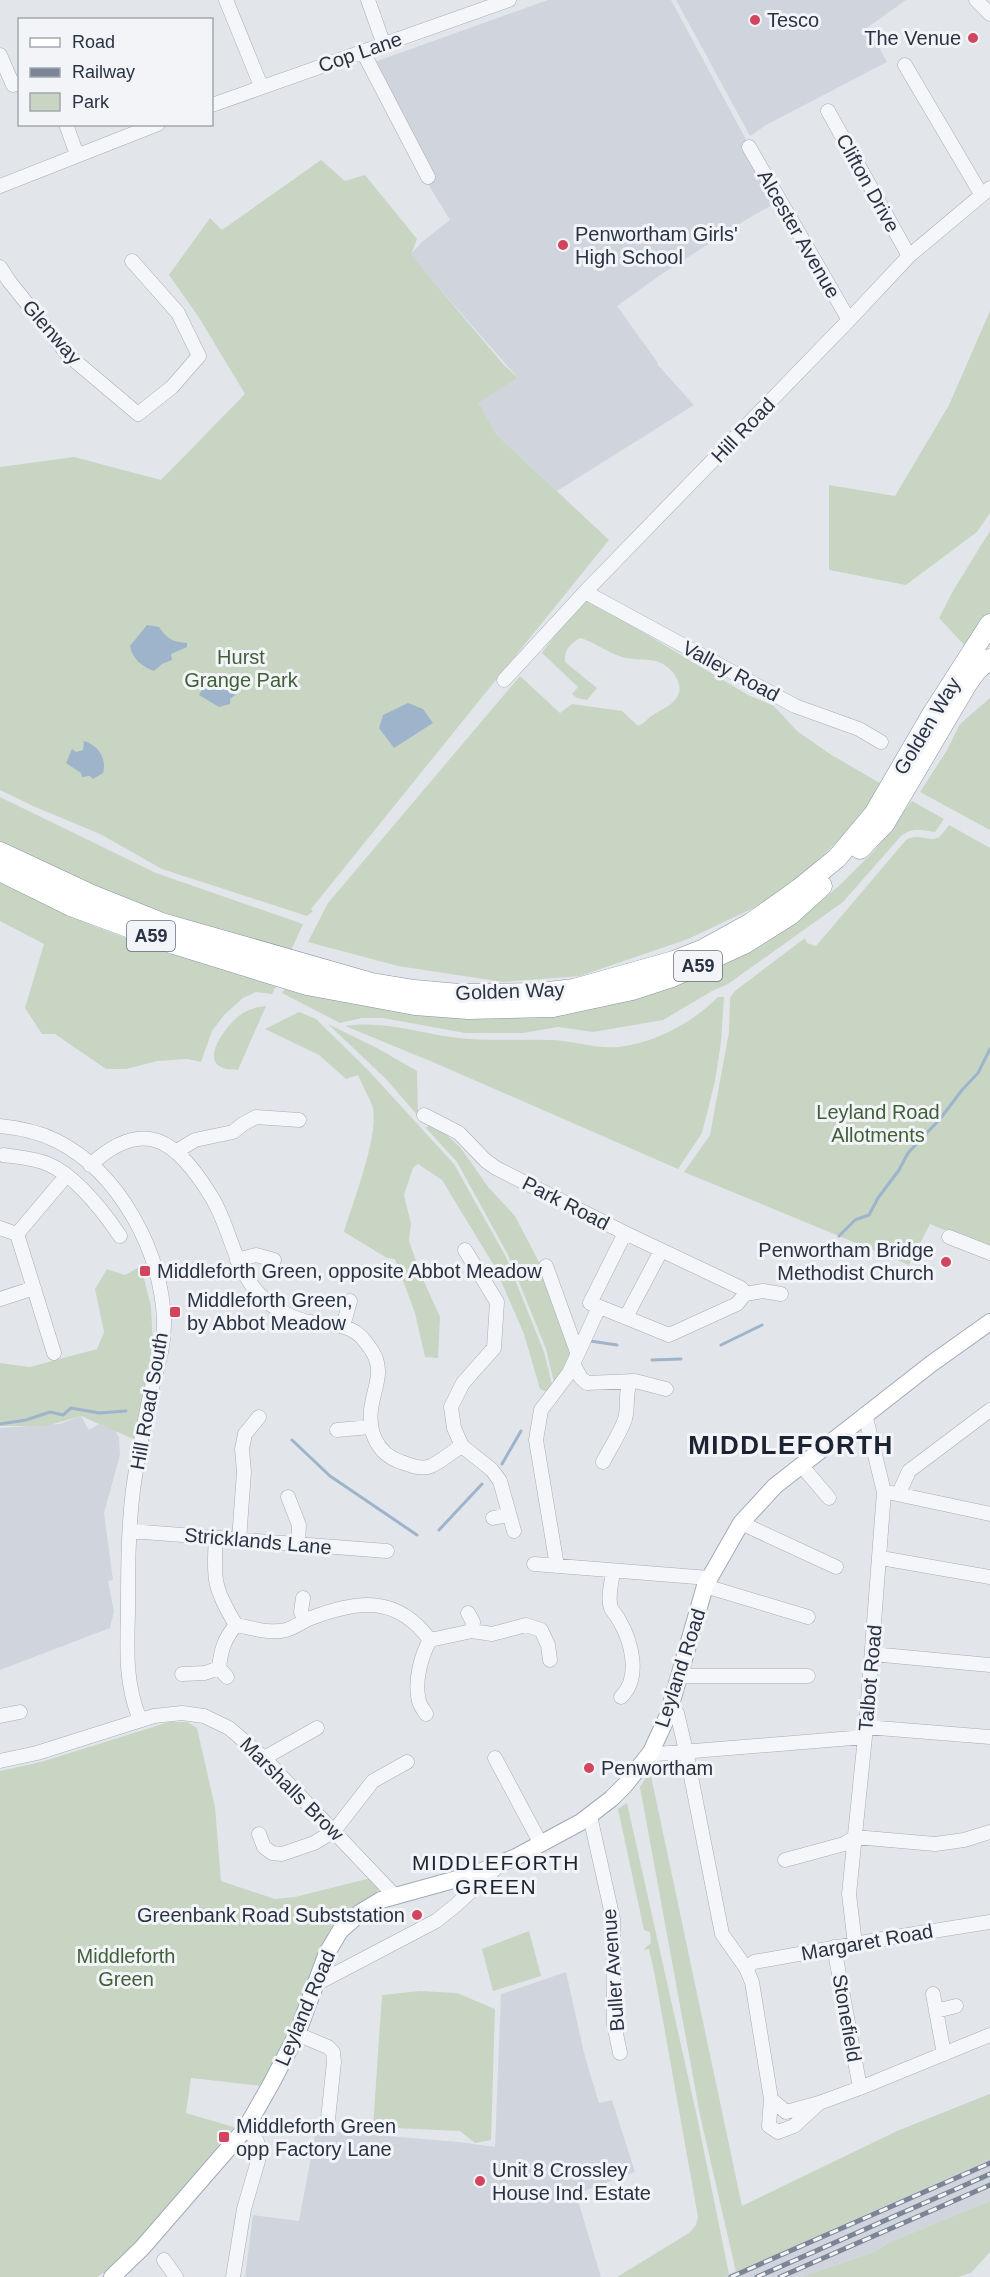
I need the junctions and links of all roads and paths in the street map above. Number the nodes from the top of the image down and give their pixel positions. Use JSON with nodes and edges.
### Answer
{"nodes":[{"id":1,"x":226,"y":0,"type":"edge"},
{"id":2,"x":368,"y":0,"type":"edge"},
{"id":3,"x":509,"y":0,"type":"edge"},
{"id":4,"x":976,"y":0,"type":"edge"},
{"id":5,"x":475,"y":6,"type":"edge"},
{"id":6,"x":990,"y":14,"type":"edge"},
{"id":7,"x":384,"y":45,"type":"junction"},
{"id":8,"x":363,"y":52,"type":"junction"},
{"id":9,"x":0,"y":55,"type":"edge"},
{"id":10,"x":905,"y":65,"type":"dead end"},
{"id":11,"x":18,"y":84,"type":"edge"},
{"id":12,"x":261,"y":86,"type":"junction"},
{"id":13,"x":213,"y":105,"type":"edge"},
{"id":14,"x":828,"y":111,"type":"dead end"},
{"id":15,"x":67,"y":126,"type":"edge"},
{"id":16,"x":153,"y":126,"type":"edge"},
{"id":17,"x":749,"y":147,"type":"dead end"},
{"id":18,"x":77,"y":155,"type":"junction"},
{"id":19,"x":428,"y":177,"type":"dead end"},
{"id":20,"x":1,"y":183,"type":"edge"},
{"id":21,"x":985,"y":191,"type":"edge"},
{"id":22,"x":909,"y":256,"type":"junction"},
{"id":23,"x":132,"y":261,"type":"dead end"},
{"id":24,"x":0,"y":267,"type":"edge"},
{"id":25,"x":849,"y":320,"type":"junction"},
{"id":26,"x":585,"y":592,"type":"junction"},
{"id":27,"x":990,"y":624,"type":"edge"},
{"id":28,"x":990,"y":659,"type":"edge"},
{"id":29,"x":504,"y":680,"type":"dead end"},
{"id":30,"x":881,"y":742,"type":"dead end"},
{"id":31,"x":0,"y":852,"type":"edge"},
{"id":32,"x":0,"y":871,"type":"edge"},
{"id":33,"x":424,"y":1115,"type":"dead end"},
{"id":34,"x":299,"y":1120,"type":"dead end"},
{"id":35,"x":0,"y":1126,"type":"edge"},
{"id":36,"x":177,"y":1151,"type":"junction"},
{"id":37,"x":3,"y":1155,"type":"dead end"},
{"id":38,"x":90,"y":1165,"type":"junction"},
{"id":39,"x":66,"y":1176,"type":"junction"},
{"id":40,"x":0,"y":1228,"type":"edge"},
{"id":41,"x":625,"y":1233,"type":"junction"},
{"id":42,"x":17,"y":1234,"type":"junction"},
{"id":43,"x":120,"y":1236,"type":"dead end"},
{"id":44,"x":949,"y":1237,"type":"dead end"},
{"id":45,"x":465,"y":1250,"type":"dead end"},
{"id":46,"x":661,"y":1251,"type":"junction"},
{"id":47,"x":990,"y":1253,"type":"edge"},
{"id":48,"x":237,"y":1260,"type":"junction"},
{"id":49,"x":274,"y":1260,"type":"dead end"},
{"id":50,"x":546,"y":1266,"type":"dead end"},
{"id":51,"x":34,"y":1288,"type":"junction"},
{"id":52,"x":745,"y":1294,"type":"junction"},
{"id":53,"x":780,"y":1294,"type":"dead end"},
{"id":54,"x":0,"y":1299,"type":"edge"},
{"id":55,"x":350,"y":1301,"type":"dead end"},
{"id":56,"x":599,"y":1307,"type":"junction"},
{"id":57,"x":626,"y":1317,"type":"junction"},
{"id":58,"x":990,"y":1322,"type":"edge"},
{"id":59,"x":343,"y":1326,"type":"junction"},
{"id":60,"x":54,"y":1353,"type":"dead end"},
{"id":61,"x":575,"y":1358,"type":"junction"},
{"id":62,"x":631,"y":1381,"type":"junction"},
{"id":63,"x":666,"y":1389,"type":"dead end"},
{"id":64,"x":990,"y":1410,"type":"edge"},
{"id":65,"x":865,"y":1414,"type":"junction"},
{"id":66,"x":259,"y":1417,"type":"dead end"},
{"id":67,"x":370,"y":1427,"type":"junction"},
{"id":68,"x":338,"y":1430,"type":"dead end"},
{"id":69,"x":462,"y":1446,"type":"junction"},
{"id":70,"x":603,"y":1462,"type":"dead end"},
{"id":71,"x":801,"y":1464,"type":"junction"},
{"id":72,"x":884,"y":1492,"type":"junction"},
{"id":73,"x":899,"y":1493,"type":"junction"},
{"id":74,"x":288,"y":1497,"type":"dead end"},
{"id":75,"x":829,"y":1498,"type":"dead end"},
{"id":76,"x":990,"y":1514,"type":"edge"},
{"id":77,"x":508,"y":1515,"type":"junction"},
{"id":78,"x":493,"y":1518,"type":"dead end"},
{"id":79,"x":741,"y":1523,"type":"junction"},
{"id":80,"x":130,"y":1531,"type":"junction"},
{"id":81,"x":514,"y":1531,"type":"dead end"},
{"id":82,"x":216,"y":1538,"type":"junction"},
{"id":83,"x":239,"y":1539,"type":"junction"},
{"id":84,"x":298,"y":1544,"type":"junction"},
{"id":85,"x":387,"y":1551,"type":"dead end"},
{"id":86,"x":880,"y":1558,"type":"junction"},
{"id":87,"x":534,"y":1564,"type":"dead end"},
{"id":88,"x":557,"y":1566,"type":"junction"},
{"id":89,"x":837,"y":1567,"type":"dead end"},
{"id":90,"x":613,"y":1571,"type":"junction"},
{"id":91,"x":990,"y":1577,"type":"edge"},
{"id":92,"x":707,"y":1582,"type":"junction"},
{"id":93,"x":303,"y":1598,"type":"dead end"},
{"id":94,"x":468,"y":1613,"type":"dead end"},
{"id":95,"x":808,"y":1617,"type":"dead end"},
{"id":96,"x":305,"y":1620,"type":"junction"},
{"id":97,"x":236,"y":1625,"type":"junction"},
{"id":98,"x":472,"y":1631,"type":"junction"},
{"id":99,"x":430,"y":1640,"type":"junction"},
{"id":100,"x":872,"y":1654,"type":"junction"},
{"id":101,"x":550,"y":1660,"type":"dead end"},
{"id":102,"x":990,"y":1665,"type":"edge"},
{"id":103,"x":182,"y":1674,"type":"dead end"},
{"id":104,"x":680,"y":1676,"type":"junction"},
{"id":105,"x":808,"y":1676,"type":"dead end"},
{"id":106,"x":621,"y":1697,"type":"dead end"},
{"id":107,"x":671,"y":1706,"type":"junction"},
{"id":108,"x":20,"y":1712,"type":"dead end"},
{"id":109,"x":426,"y":1714,"type":"dead end"},
{"id":110,"x":0,"y":1716,"type":"edge"},
{"id":111,"x":140,"y":1720,"type":"junction"},
{"id":112,"x":317,"y":1728,"type":"dead end"},
{"id":113,"x":865,"y":1732,"type":"junction"},
{"id":114,"x":990,"y":1737,"type":"edge"},
{"id":115,"x":651,"y":1752,"type":"junction"},
{"id":116,"x":686,"y":1752,"type":"junction"},
{"id":117,"x":264,"y":1758,"type":"junction"},
{"id":118,"x":495,"y":1758,"type":"dead end"},
{"id":119,"x":0,"y":1761,"type":"edge"},
{"id":120,"x":407,"y":1762,"type":"dead end"},
{"id":121,"x":590,"y":1816,"type":"junction"},
{"id":122,"x":334,"y":1831,"type":"junction"},
{"id":123,"x":990,"y":1832,"type":"edge"},
{"id":124,"x":259,"y":1834,"type":"dead end"},
{"id":125,"x":855,"y":1837,"type":"junction"},
{"id":126,"x":541,"y":1844,"type":"junction"},
{"id":127,"x":785,"y":1860,"type":"dead end"},
{"id":128,"x":498,"y":1866,"type":"junction"},
{"id":129,"x":394,"y":1895,"type":"junction"},
{"id":130,"x":990,"y":1922,"type":"edge"},
{"id":131,"x":855,"y":1944,"type":"junction"},
{"id":132,"x":834,"y":1947,"type":"junction"},
{"id":133,"x":746,"y":1968,"type":"junction"},
{"id":134,"x":314,"y":1985,"type":"junction"},
{"id":135,"x":933,"y":1994,"type":"dead end"},
{"id":136,"x":956,"y":2006,"type":"dead end"},
{"id":137,"x":936,"y":2010,"type":"junction"},
{"id":138,"x":297,"y":2034,"type":"junction"},
{"id":139,"x":990,"y":2035,"type":"edge"},
{"id":140,"x":620,"y":2054,"type":"dead end"},
{"id":141,"x":944,"y":2054,"type":"junction"},
{"id":142,"x":860,"y":2088,"type":"junction"},
{"id":143,"x":771,"y":2099,"type":"junction"},
{"id":144,"x":819,"y":2103,"type":"junction"},
{"id":145,"x":328,"y":2119,"type":"dead end"},
{"id":146,"x":246,"y":2128,"type":"junction"},
{"id":147,"x":164,"y":2260,"type":"dead end"},
{"id":148,"x":112,"y":2277,"type":"edge"},
{"id":149,"x":176,"y":2277,"type":"edge"},
{"id":150,"x":233,"y":2277,"type":"edge"}],
"edges":[{"from":1,"to":12,"type":"street"},
{"from":2,"to":7,"type":"street"},
{"from":3,"to":5,"type":"street","name":"Cop Lane"},
{"from":4,"to":6,"type":"street"},
{"from":5,"to":7,"type":"street","name":"Cop Lane"},
{"from":7,"to":8,"type":"street","name":"Cop Lane"},
{"from":8,"to":12,"type":"street","name":"Cop Lane"},
{"from":8,"to":19,"type":"street"},
{"from":9,"to":11,"type":"street"},
{"from":10,"to":21,"type":"street"},
{"from":12,"to":13,"type":"street","name":"Cop Lane"},
{"from":14,"to":22,"type":"street","name":"Clifton Drive"},
{"from":15,"to":18,"type":"street"},
{"from":16,"to":18,"type":"street"},
{"from":17,"to":25,"type":"street","name":"Alcester Avenue"},
{"from":18,"to":20,"type":"street"},
{"from":21,"to":22,"type":"street","name":"Hill Road"},
{"from":22,"to":25,"type":"street","name":"Hill Road"},
{"from":23,"to":24,"type":"street","name":"Glenway"},
{"from":25,"to":26,"type":"street","name":"Hill Road"},
{"from":26,"to":29,"type":"street","name":"Hill Road"},
{"from":26,"to":30,"type":"street","name":"Valley Road"},
{"from":27,"to":31,"type":"highway","name":"Golden Way","number":"A59"},
{"from":28,"to":32,"type":"highway","name":"Golden Way","number":"A59"},
{"from":33,"to":41,"type":"street","name":"Park Road"},
{"from":34,"to":36,"type":"street"},
{"from":35,"to":38,"type":"street","name":"Hill Road South"},
{"from":36,"to":38,"type":"street"},
{"from":36,"to":48,"type":"street"},
{"from":37,"to":39,"type":"street"},
{"from":38,"to":80,"type":"street","name":"Hill Road South"},
{"from":39,"to":42,"type":"street"},
{"from":39,"to":43,"type":"street"},
{"from":40,"to":42,"type":"street"},
{"from":41,"to":46,"type":"street"},
{"from":41,"to":56,"type":"street","name":"Park Road"},
{"from":42,"to":51,"type":"street"},
{"from":44,"to":47,"type":"street"},
{"from":45,"to":69,"type":"street"},
{"from":46,"to":52,"type":"street"},
{"from":46,"to":57,"type":"street"},
{"from":48,"to":49,"type":"street"},
{"from":48,"to":59,"type":"street"},
{"from":50,"to":61,"type":"street"},
{"from":51,"to":54,"type":"street"},
{"from":51,"to":60,"type":"street"},
{"from":52,"to":53,"type":"street"},
{"from":52,"to":57,"type":"street"},
{"from":55,"to":59,"type":"street"},
{"from":56,"to":57,"type":"street"},
{"from":56,"to":61,"type":"street","name":"Park Road"},
{"from":58,"to":65,"type":"main road","name":"Leyland Road"},
{"from":59,"to":67,"type":"street"},
{"from":61,"to":62,"type":"street"},
{"from":61,"to":88,"type":"street","name":"Park Road"},
{"from":62,"to":63,"type":"street"},
{"from":62,"to":70,"type":"street"},
{"from":64,"to":73,"type":"street"},
{"from":65,"to":71,"type":"main road","name":"Leyland Road"},
{"from":65,"to":72,"type":"street","name":"Talbot Road"},
{"from":66,"to":83,"type":"street"},
{"from":67,"to":68,"type":"street"},
{"from":67,"to":69,"type":"street"},
{"from":69,"to":77,"type":"street"},
{"from":71,"to":75,"type":"street"},
{"from":71,"to":79,"type":"main road","name":"Leyland Road"},
{"from":72,"to":73,"type":"street"},
{"from":72,"to":86,"type":"street","name":"Talbot Road"},
{"from":73,"to":76,"type":"street"},
{"from":74,"to":84,"type":"street"},
{"from":77,"to":78,"type":"street"},
{"from":77,"to":81,"type":"street"},
{"from":79,"to":89,"type":"street"},
{"from":79,"to":92,"type":"main road","name":"Leyland Road"},
{"from":80,"to":82,"type":"street","name":"Stricklands Lane"},
{"from":80,"to":111,"type":"street","name":"Hill Road South"},
{"from":82,"to":83,"type":"street","name":"Stricklands Lane"},
{"from":82,"to":97,"type":"street"},
{"from":83,"to":84,"type":"street","name":"Stricklands Lane"},
{"from":84,"to":85,"type":"street","name":"Stricklands Lane"},
{"from":86,"to":91,"type":"street"},
{"from":86,"to":100,"type":"street","name":"Talbot Road"},
{"from":87,"to":88,"type":"street"},
{"from":88,"to":90,"type":"street"},
{"from":90,"to":92,"type":"street"},
{"from":90,"to":106,"type":"street"},
{"from":92,"to":95,"type":"street"},
{"from":92,"to":104,"type":"main road","name":"Leyland Road"},
{"from":93,"to":96,"type":"street"},
{"from":94,"to":98,"type":"street"},
{"from":96,"to":97,"type":"street"},
{"from":96,"to":99,"type":"street"},
{"from":97,"to":103,"type":"street"},
{"from":98,"to":99,"type":"street"},
{"from":98,"to":101,"type":"street"},
{"from":99,"to":109,"type":"street"},
{"from":100,"to":102,"type":"street"},
{"from":100,"to":113,"type":"street","name":"Talbot Road"},
{"from":104,"to":105,"type":"street"},
{"from":104,"to":107,"type":"main road","name":"Leyland Road"},
{"from":107,"to":115,"type":"main road","name":"Leyland Road"},
{"from":107,"to":116,"type":"street"},
{"from":108,"to":110,"type":"street"},
{"from":111,"to":117,"type":"street","name":"Marshalls Brow"},
{"from":111,"to":119,"type":"street","name":"Marshalls Brow"},
{"from":112,"to":117,"type":"street"},
{"from":113,"to":114,"type":"street"},
{"from":113,"to":116,"type":"street"},
{"from":113,"to":125,"type":"street","name":"Talbot Road"},
{"from":115,"to":116,"type":"street"},
{"from":115,"to":121,"type":"main road","name":"Leyland Road"},
{"from":116,"to":133,"type":"street"},
{"from":117,"to":122,"type":"street","name":"Marshalls Brow"},
{"from":118,"to":126,"type":"street"},
{"from":120,"to":122,"type":"street"},
{"from":121,"to":126,"type":"main road","name":"Leyland Road"},
{"from":121,"to":140,"type":"street","name":"Buller Avenue"},
{"from":122,"to":124,"type":"street"},
{"from":122,"to":129,"type":"street","name":"Marshalls Brow"},
{"from":123,"to":125,"type":"street"},
{"from":125,"to":127,"type":"street"},
{"from":125,"to":131,"type":"street","name":"Talbot Road"},
{"from":126,"to":128,"type":"main road","name":"Leyland Road"},
{"from":128,"to":129,"type":"main road","name":"Leyland Road"},
{"from":128,"to":134,"type":"street"},
{"from":129,"to":134,"type":"main road","name":"Leyland Road"},
{"from":130,"to":131,"type":"street","name":"Margaret Road"},
{"from":131,"to":132,"type":"street","name":"Margaret Road"},
{"from":132,"to":133,"type":"street","name":"Margaret Road"},
{"from":132,"to":142,"type":"street","name":"Stonefield"},
{"from":133,"to":143,"type":"street"},
{"from":134,"to":138,"type":"main road","name":"Leyland Road"},
{"from":135,"to":137,"type":"street"},
{"from":136,"to":137,"type":"street"},
{"from":137,"to":141,"type":"street"},
{"from":138,"to":145,"type":"street"},
{"from":138,"to":146,"type":"main road","name":"Leyland Road"},
{"from":139,"to":141,"type":"street"},
{"from":141,"to":142,"type":"street"},
{"from":142,"to":144,"type":"street"},
{"from":143,"to":144,"type":"street"},
{"from":143,"to":144,"type":"street"},
{"from":146,"to":148,"type":"main road","name":"Leyland Road"},
{"from":146,"to":150,"type":"street"},
{"from":147,"to":149,"type":"street"}]}
